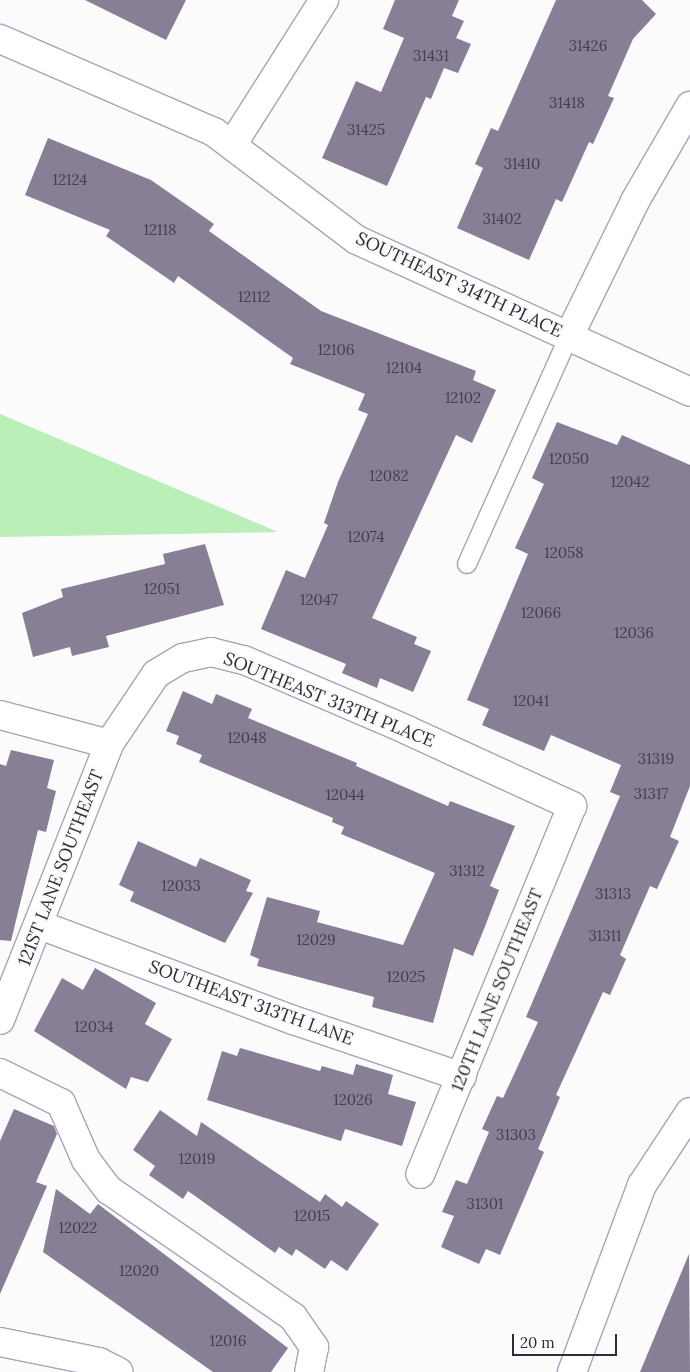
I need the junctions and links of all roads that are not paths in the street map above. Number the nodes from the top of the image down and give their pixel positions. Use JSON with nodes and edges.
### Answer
{"nodes":[{"id":1,"x":324,"y":0,"type":"edge"},
{"id":2,"x":0,"y":39,"type":"edge"},
{"id":3,"x":690,"y":106,"type":"edge"},
{"id":4,"x":232,"y":146,"type":"junction"},
{"id":5,"x":569,"y":336,"type":"junction"},
{"id":6,"x":690,"y":392,"type":"edge"},
{"id":7,"x":467,"y":564,"type":"dead end"},
{"id":8,"x":0,"y":715,"type":"edge"},
{"id":9,"x":109,"y":744,"type":"junction"},
{"id":10,"x":572,"y":806,"type":"joint"},
{"id":11,"x":40,"y":925,"type":"junction"},
{"id":12,"x":0,"y":1020,"type":"edge"},
{"id":13,"x":0,"y":1073,"type":"edge"},
{"id":14,"x":462,"y":1077,"type":"junction"},
{"id":15,"x":690,"y":1112,"type":"edge"},
{"id":16,"x":420,"y":1174,"type":"dead end"},
{"id":17,"x":0,"y":1342,"type":"edge"},
{"id":18,"x":119,"y":1372,"type":"edge"},
{"id":19,"x":309,"y":1372,"type":"edge"},
{"id":20,"x":572,"y":1372,"type":"edge"}],
"edges":[{"from":1,"to":4,"type":"street"},
{"from":2,"to":4,"type":"street","name":"SOUTHEAST 314TH PLACE"},
{"from":3,"to":5,"type":"street"},
{"from":4,"to":5,"type":"street","name":"SOUTHEAST 314TH PLACE"},
{"from":5,"to":6,"type":"street","name":"SOUTHEAST 314TH PLACE"},
{"from":5,"to":7,"type":"lane"},
{"from":8,"to":9,"type":"street"},
{"from":9,"to":10,"type":"street","name":"SOUTHEAST 313TH PLACE"},
{"from":9,"to":11,"type":"street","name":"121ST LANE SOUTHEAST"},
{"from":10,"to":14,"type":"street","name":"120TH LANE SOUTHEAST"},
{"from":11,"to":12,"type":"street","name":"121ST LANE SOUTHEAST"},
{"from":11,"to":14,"type":"street","name":"SOUTHEAST 313TH LANE"},
{"from":13,"to":19,"type":"street"},
{"from":14,"to":16,"type":"street","name":"120TH LANE SOUTHEAST"},
{"from":15,"to":20,"type":"street"},
{"from":17,"to":18,"type":"street"}]}
